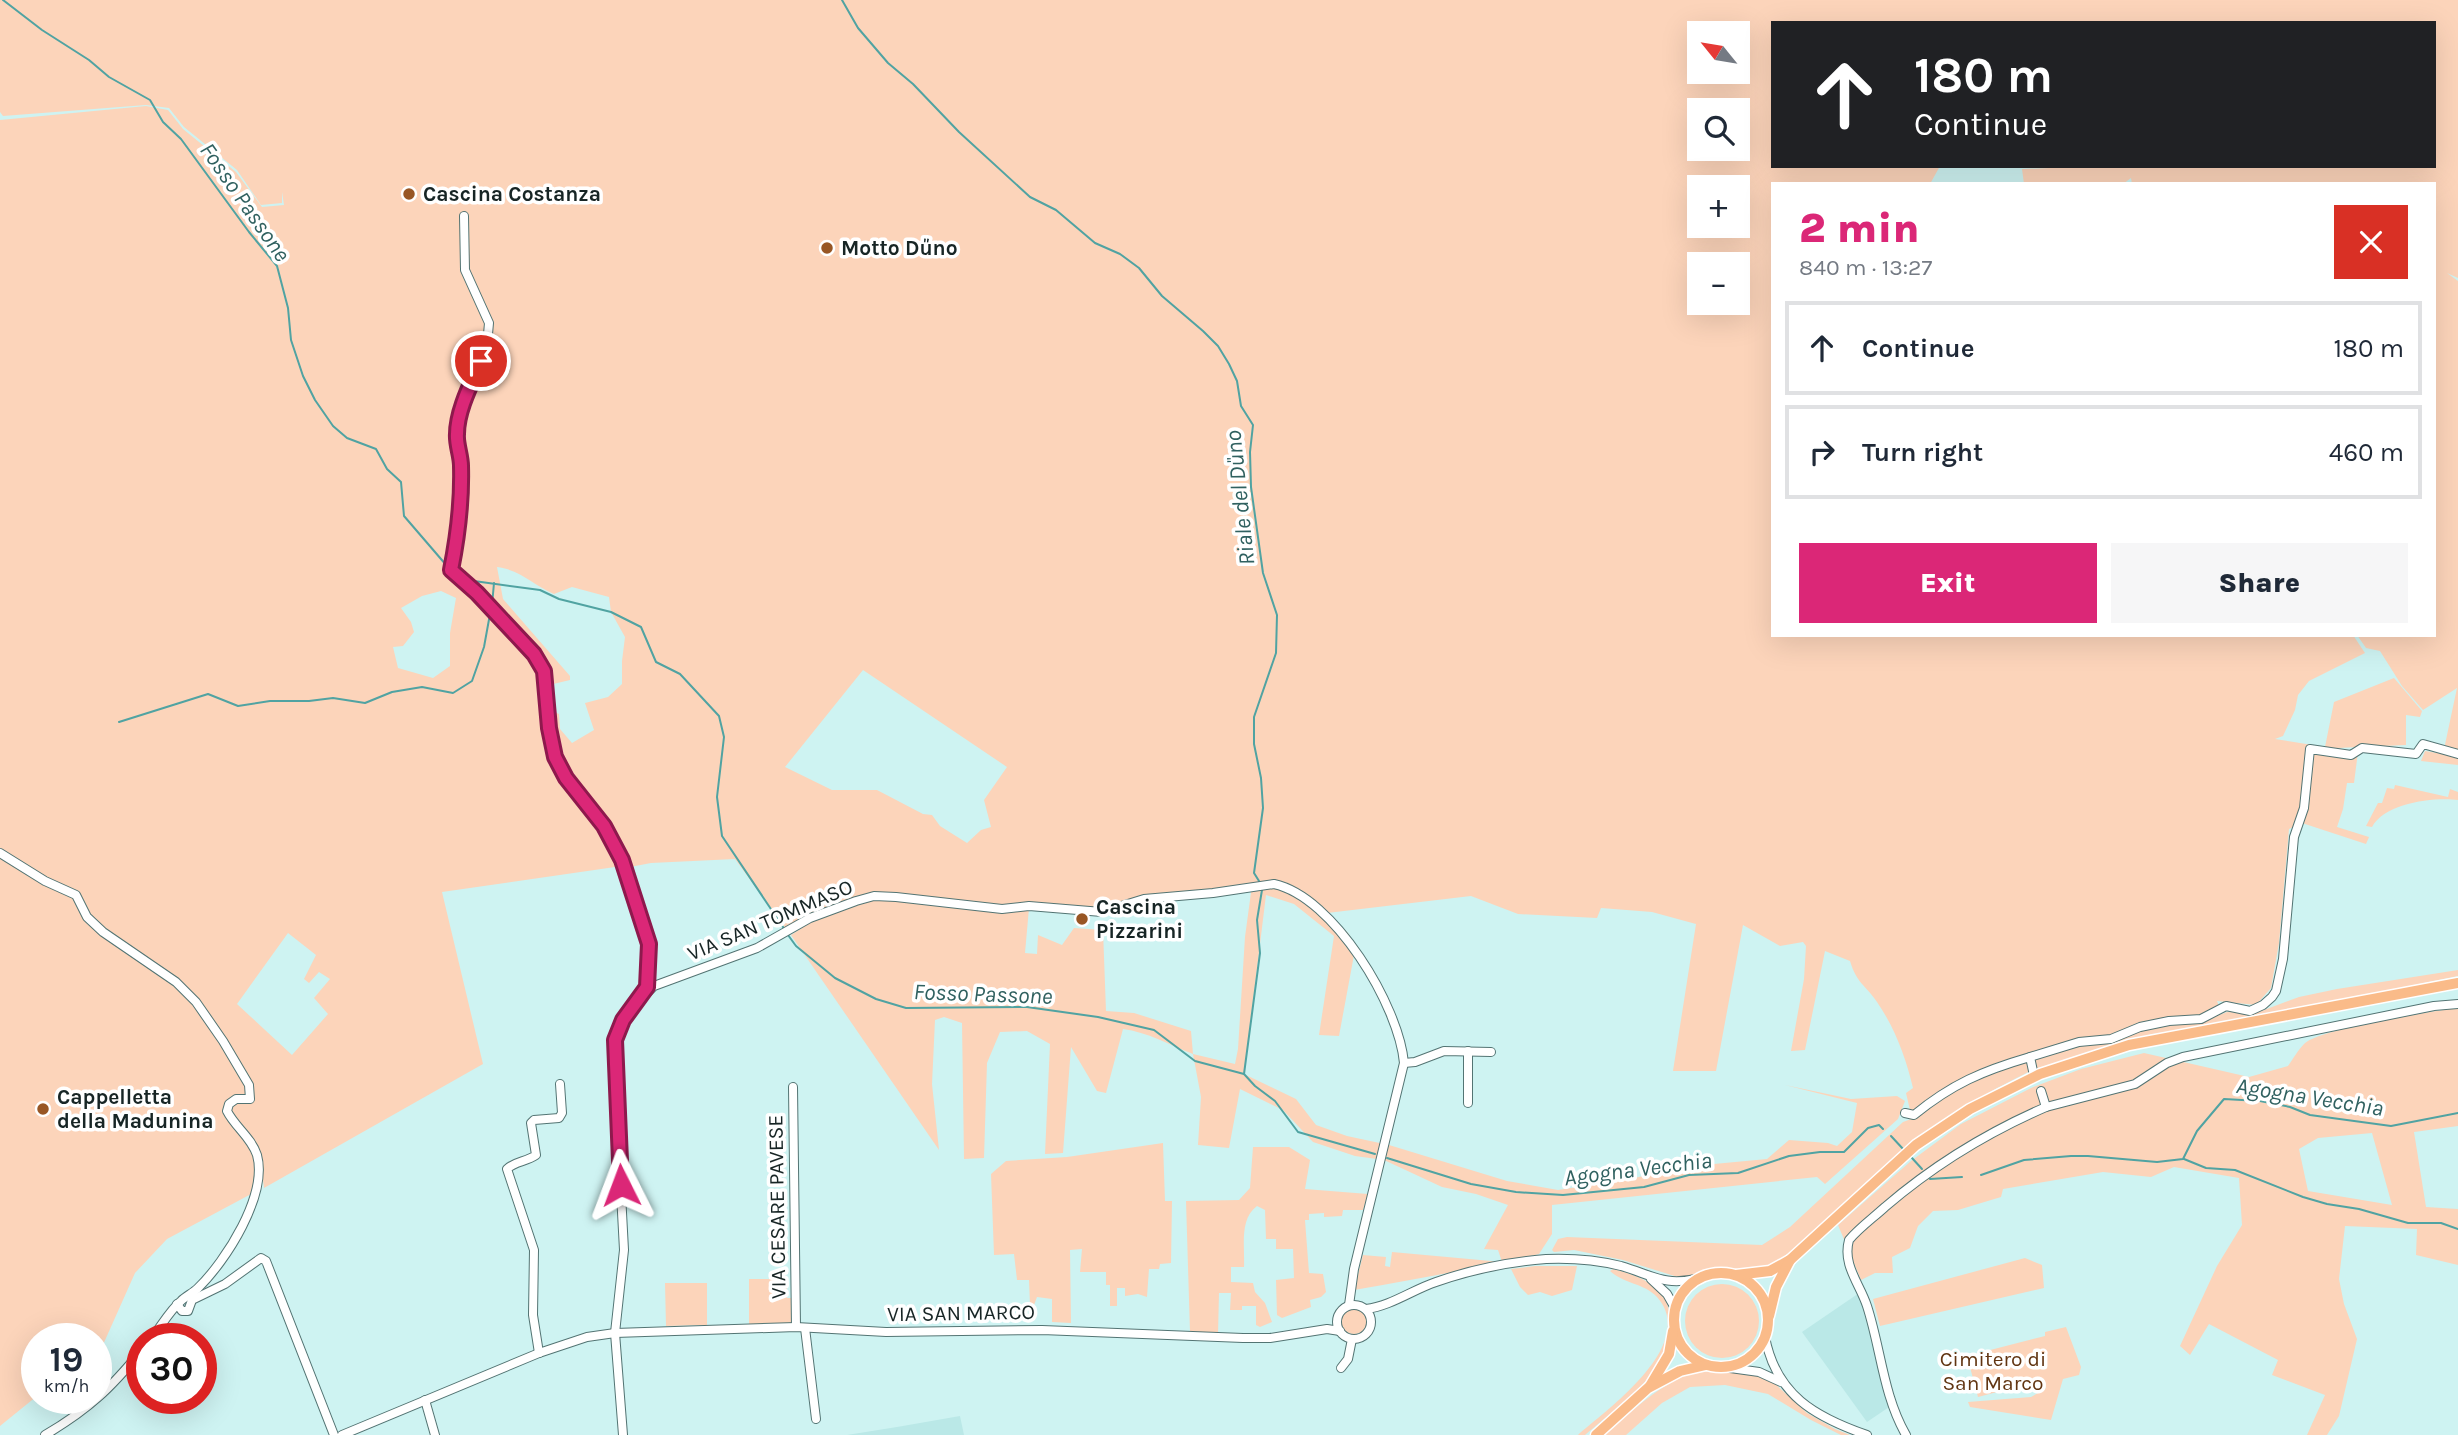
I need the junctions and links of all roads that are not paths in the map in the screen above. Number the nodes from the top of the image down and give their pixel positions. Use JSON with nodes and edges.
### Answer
{"nodes":[{"id":1,"x":464,"y":216,"type":"dead end"},
{"id":2,"x":2458,"y":754,"type":"edge"},
{"id":3,"x":0,"y":853,"type":"edge"},
{"id":4,"x":2458,"y":983,"type":"edge"},
{"id":5,"x":642,"y":996,"type":"junction"},
{"id":6,"x":2458,"y":1004,"type":"edge"},
{"id":7,"x":1468,"y":1051,"type":"junction"},
{"id":8,"x":1491,"y":1052,"type":"dead end"},
{"id":9,"x":2030,"y":1058,"type":"junction"},
{"id":10,"x":1404,"y":1063,"type":"junction"},
{"id":11,"x":2033,"y":1070,"type":"dead end"},
{"id":12,"x":560,"y":1084,"type":"dead end"},
{"id":13,"x":793,"y":1087,"type":"dead end"},
{"id":14,"x":2041,"y":1091,"type":"dead end"},
{"id":15,"x":1468,"y":1103,"type":"dead end"},
{"id":16,"x":2046,"y":1107,"type":"junction"},
{"id":17,"x":1905,"y":1113,"type":"dead end"},
{"id":18,"x":1790,"y":1260,"type":"junction"},
{"id":19,"x":1736,"y":1275,"type":"junction"},
{"id":20,"x":1649,"y":1277,"type":"junction"},
{"id":21,"x":1699,"y":1279,"type":"junction"},
{"id":22,"x":177,"y":1304,"type":"junction"},
{"id":23,"x":1349,"y":1305,"type":"junction"},
{"id":24,"x":1382,"y":1307,"type":"junction"},
{"id":25,"x":1675,"y":1308,"type":"junction"},
{"id":26,"x":1366,"y":1309,"type":"junction"},
{"id":27,"x":1338,"y":1317,"type":"junction"},
{"id":28,"x":1768,"y":1319,"type":"junction"},
{"id":29,"x":1372,"y":1321,"type":"junction"},
{"id":30,"x":163,"y":1323,"type":"edge"},
{"id":31,"x":1674,"y":1326,"type":"junction"},
{"id":32,"x":801,"y":1328,"type":"junction"},
{"id":33,"x":1340,"y":1331,"type":"junction"},
{"id":34,"x":1307,"y":1332,"type":"junction"},
{"id":35,"x":615,"y":1333,"type":"junction"},
{"id":36,"x":1765,"y":1337,"type":"junction"},
{"id":37,"x":1352,"y":1339,"type":"junction"},
{"id":38,"x":539,"y":1353,"type":"junction"},
{"id":39,"x":1706,"y":1365,"type":"junction"},
{"id":40,"x":1723,"y":1367,"type":"junction"},
{"id":41,"x":1341,"y":1368,"type":"dead end"},
{"id":42,"x":126,"y":1369,"type":"edge"},
{"id":43,"x":1781,"y":1382,"type":"junction"},
{"id":44,"x":1648,"y":1388,"type":"junction"},
{"id":45,"x":425,"y":1400,"type":"junction"},
{"id":46,"x":816,"y":1419,"type":"dead end"},
{"id":47,"x":45,"y":1435,"type":"edge"},
{"id":48,"x":334,"y":1435,"type":"edge"},
{"id":49,"x":342,"y":1435,"type":"edge"},
{"id":50,"x":435,"y":1435,"type":"edge"},
{"id":51,"x":623,"y":1435,"type":"edge"},
{"id":52,"x":1596,"y":1435,"type":"edge"},
{"id":53,"x":1867,"y":1435,"type":"edge"},
{"id":54,"x":1906,"y":1435,"type":"edge"}],
"edges":[{"from":1,"to":5,"type":"street"},
{"from":2,"to":9,"type":"street"},
{"from":3,"to":22,"type":"street"},
{"from":4,"to":18,"type":"main road"},
{"from":5,"to":10,"type":"street","name":"VIA SAN TOMMASO"},
{"from":5,"to":35,"type":"street","name":"VIA SAN TOMMASO"},
{"from":6,"to":16,"type":"street"},
{"from":7,"to":8,"type":"street"},
{"from":7,"to":10,"type":"street"},
{"from":7,"to":15,"type":"street"},
{"from":9,"to":11,"type":"street"},
{"from":9,"to":17,"type":"street"},
{"from":10,"to":23,"type":"street"},
{"from":12,"to":38,"type":"street"},
{"from":13,"to":32,"type":"street","name":"VIA CESARE PAVESE"},
{"from":14,"to":16,"type":"street"},
{"from":16,"to":54,"type":"street"},
{"from":18,"to":19,"type":"main road"},
{"from":18,"to":28,"type":"main road"},
{"from":19,"to":21,"type":"main road"},
{"from":19,"to":28,"type":"main road"},
{"from":20,"to":21,"type":"street"},
{"from":20,"to":24,"type":"street"},
{"from":20,"to":25,"type":"street"},
{"from":21,"to":25,"type":"main road"},
{"from":22,"to":30,"type":"street"},
{"from":22,"to":48,"type":"street"},
{"from":23,"to":26,"type":"street"},
{"from":23,"to":27,"type":"street"},
{"from":24,"to":26,"type":"street"},
{"from":24,"to":29,"type":"street"},
{"from":25,"to":31,"type":"main road"},
{"from":26,"to":29,"type":"street"},
{"from":27,"to":33,"type":"street"},
{"from":27,"to":34,"type":"street","name":"VIA SAN MARCO"},
{"from":28,"to":36,"type":"main road"},
{"from":29,"to":37,"type":"street"},
{"from":31,"to":39,"type":"main road"},
{"from":31,"to":44,"type":"main road"},
{"from":32,"to":34,"type":"street","name":"VIA SAN MARCO"},
{"from":32,"to":35,"type":"street","name":"VIA SAN MARCO"},
{"from":32,"to":46,"type":"street","name":"VIA CESARE PAVESE"},
{"from":33,"to":34,"type":"street","name":"VIA SAN MARCO"},
{"from":33,"to":37,"type":"street"},
{"from":35,"to":38,"type":"street","name":"VIA SAN MARCO"},
{"from":35,"to":51,"type":"street","name":"VIA SAN TOMMASO"},
{"from":36,"to":40,"type":"main road"},
{"from":36,"to":43,"type":"street"},
{"from":37,"to":41,"type":"street"},
{"from":38,"to":45,"type":"street","name":"VIA SAN MARCO"},
{"from":39,"to":40,"type":"main road"},
{"from":39,"to":44,"type":"main road"},
{"from":40,"to":43,"type":"street"},
{"from":42,"to":47,"type":"street"},
{"from":43,"to":53,"type":"street"},
{"from":44,"to":52,"type":"main road"},
{"from":45,"to":49,"type":"street","name":"VIA SAN MARCO"},
{"from":45,"to":50,"type":"street"}]}
